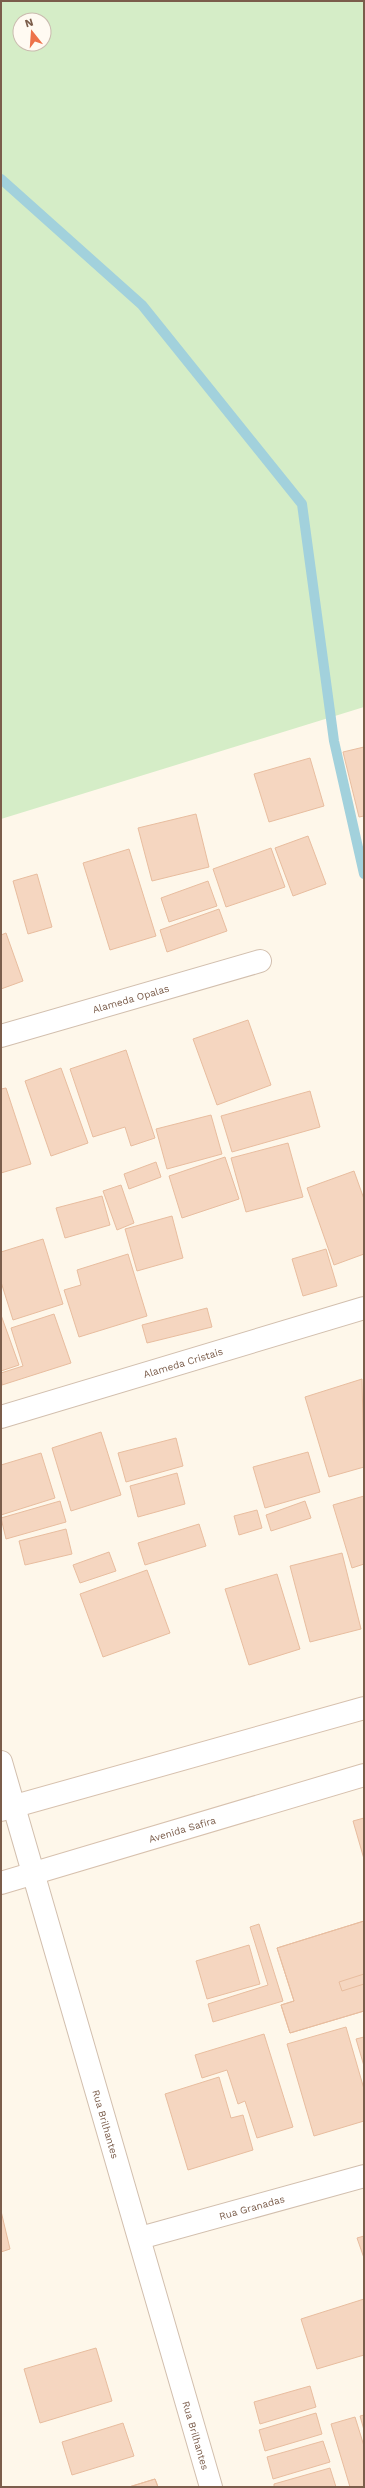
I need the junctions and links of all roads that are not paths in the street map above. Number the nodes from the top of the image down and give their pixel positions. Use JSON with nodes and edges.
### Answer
{"nodes":[{"id":1,"x":260,"y":961,"type":"dead end"},
{"id":2,"x":1,"y":1036,"type":"edge"},
{"id":3,"x":364,"y":1308,"type":"edge"},
{"id":4,"x":1,"y":1417,"type":"edge"},
{"id":5,"x":364,"y":1708,"type":"edge"},
{"id":6,"x":1,"y":1762,"type":"edge"},
{"id":7,"x":364,"y":1775,"type":"edge"},
{"id":8,"x":8,"y":1808,"type":"edge"},
{"id":9,"x":33,"y":1873,"type":"junction"},
{"id":10,"x":1,"y":1883,"type":"edge"},
{"id":11,"x":364,"y":2176,"type":"edge"},
{"id":12,"x":140,"y":2238,"type":"junction"},
{"id":13,"x":212,"y":2487,"type":"edge"}],
"edges":[{"from":1,"to":2,"type":"street","name":"Alameda Opalas"},
{"from":3,"to":4,"type":"street","name":"Alameda Cristais"},
{"from":5,"to":8,"type":"street"},
{"from":6,"to":8,"type":"street","name":"Rua Brilhantes"},
{"from":7,"to":9,"type":"street","name":"Avenida Safira"},
{"from":8,"to":9,"type":"street","name":"Rua Brilhantes"},
{"from":9,"to":10,"type":"street","name":"Avenida Safira"},
{"from":9,"to":12,"type":"street","name":"Rua Brilhantes"},
{"from":11,"to":12,"type":"street","name":"Rua Granadas"},
{"from":12,"to":13,"type":"street","name":"Rua Brilhantes"}]}
